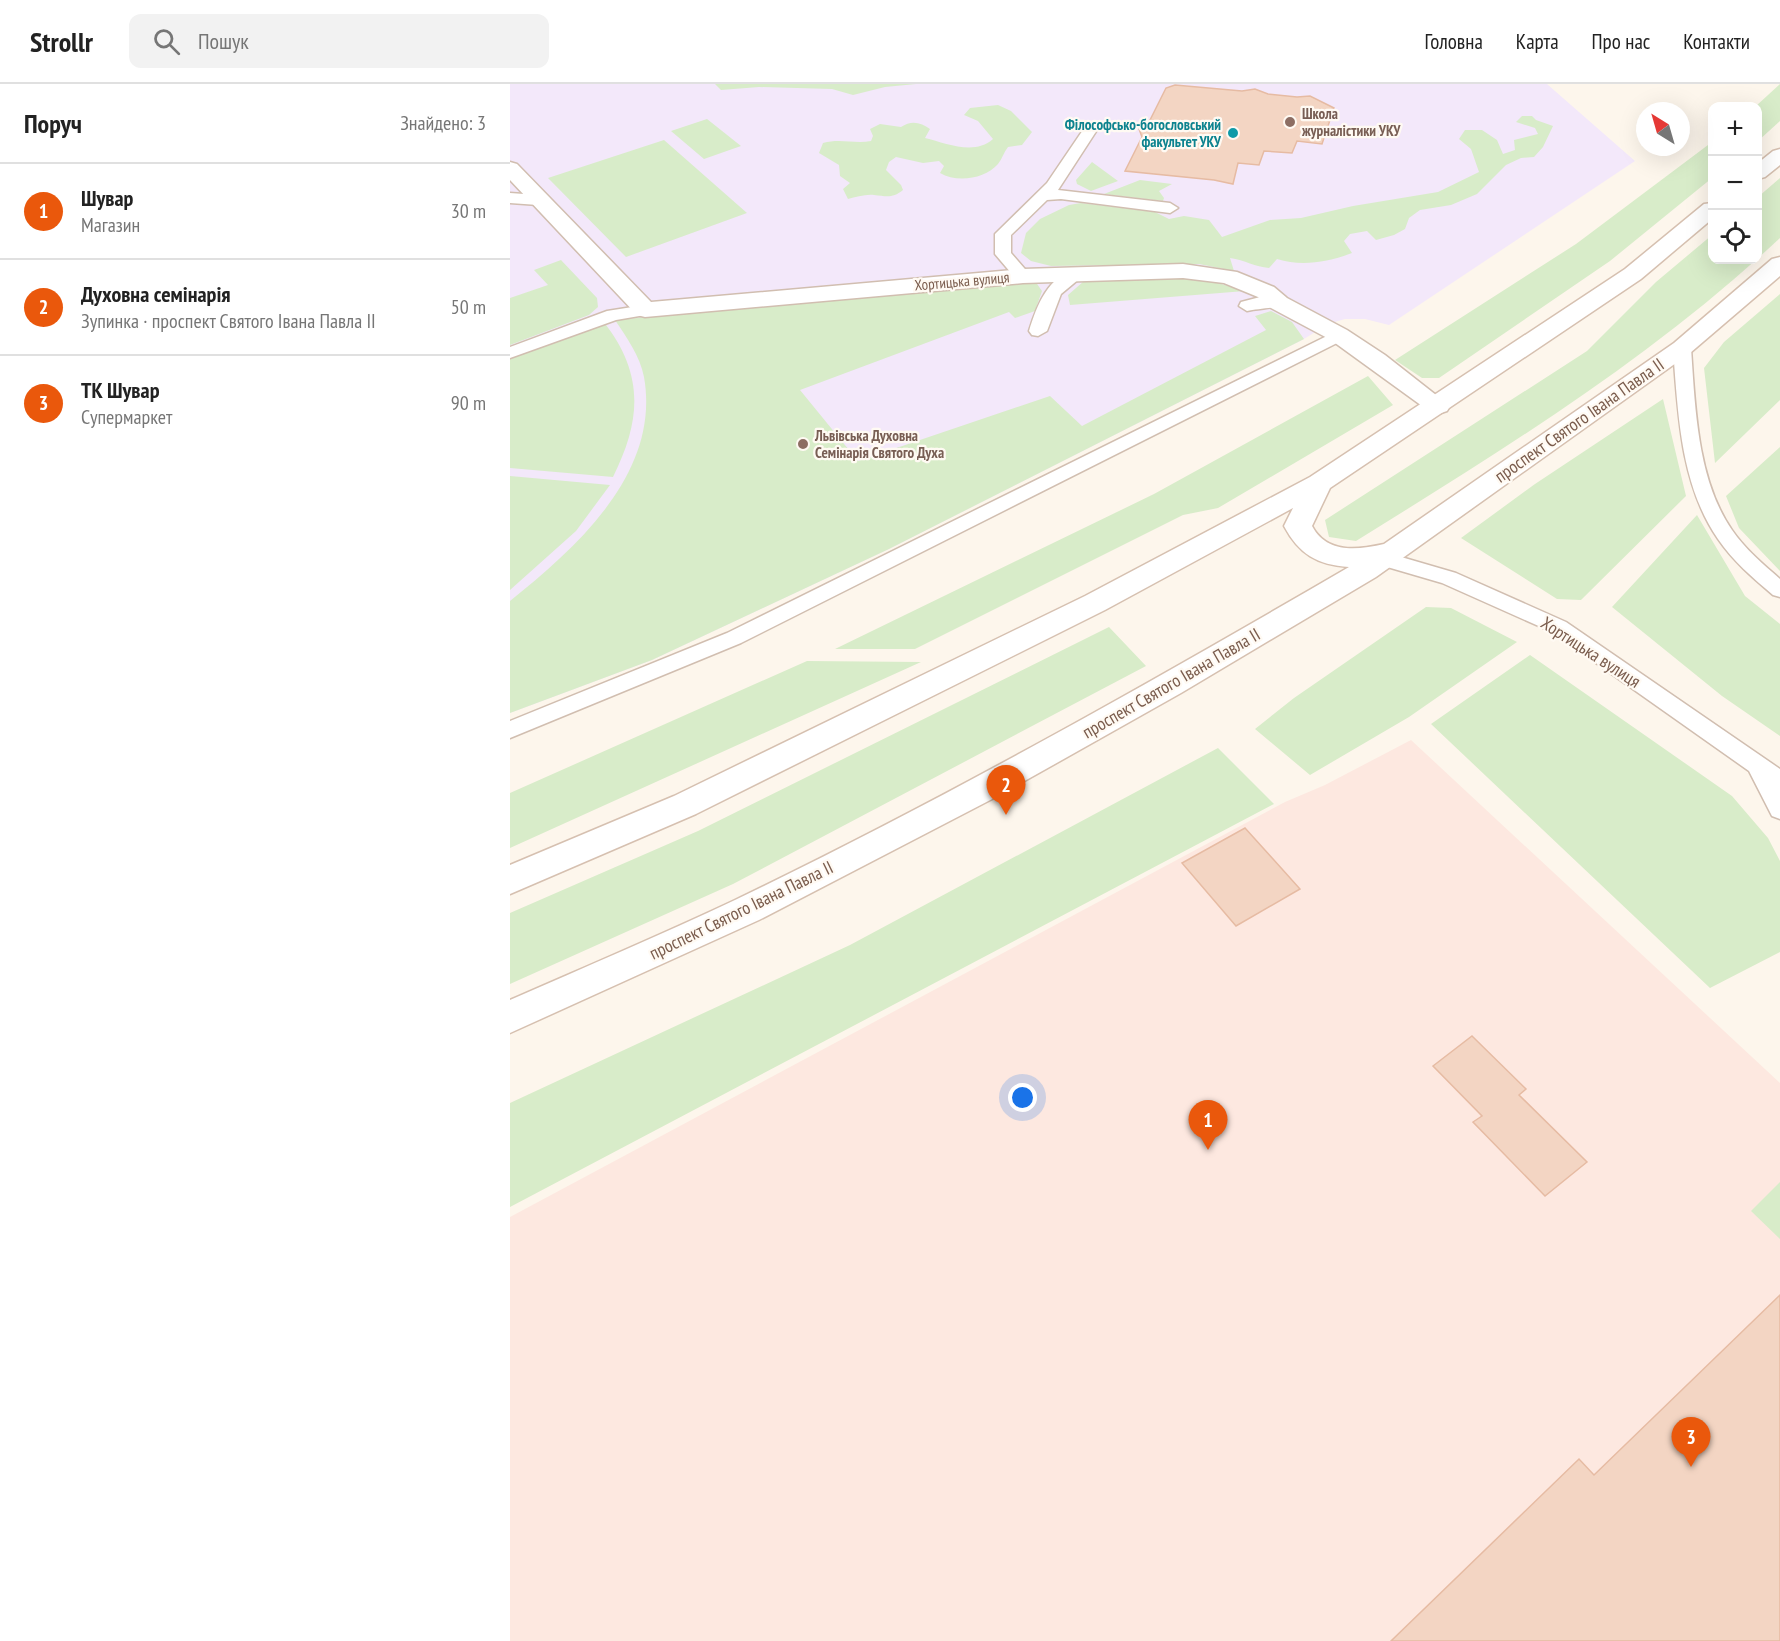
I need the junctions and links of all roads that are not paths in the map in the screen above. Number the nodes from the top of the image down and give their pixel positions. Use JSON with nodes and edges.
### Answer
{"nodes":[{"id":1,"x":1090,"y":130,"type":"dead end"},
{"id":2,"x":1780,"y":155,"type":"edge"},
{"id":3,"x":510,"y":168,"type":"edge"},
{"id":4,"x":1762,"y":170,"type":"edge"},
{"id":5,"x":1042,"y":196,"type":"junction"},
{"id":6,"x":510,"y":198,"type":"edge"},
{"id":7,"x":538,"y":200,"type":"junction"},
{"id":8,"x":1170,"y":208,"type":"dead end"},
{"id":9,"x":1708,"y":214,"type":"edge"},
{"id":10,"x":1780,"y":264,"type":"edge"},
{"id":11,"x":1077,"y":274,"type":"junction"},
{"id":12,"x":1023,"y":276,"type":"junction"},
{"id":13,"x":1279,"y":303,"type":"junction"},
{"id":14,"x":1247,"y":306,"type":"dead end"},
{"id":15,"x":645,"y":310,"type":"junction"},
{"id":16,"x":1038,"y":331,"type":"dead end"},
{"id":17,"x":1339,"y":335,"type":"junction"},
{"id":18,"x":1682,"y":348,"type":"junction"},
{"id":19,"x":510,"y":353,"type":"edge"},
{"id":20,"x":1438,"y":406,"type":"junction"},
{"id":21,"x":1319,"y":483,"type":"junction"},
{"id":22,"x":1388,"y":555,"type":"junction"},
{"id":23,"x":1780,"y":590,"type":"edge"},
{"id":24,"x":510,"y":730,"type":"edge"},
{"id":25,"x":1756,"y":765,"type":"junction"},
{"id":26,"x":1780,"y":781,"type":"edge"},
{"id":27,"x":1780,"y":810,"type":"edge"},
{"id":28,"x":510,"y":880,"type":"edge"},
{"id":29,"x":510,"y":1017,"type":"edge"}],
"edges":[{"from":1,"to":5,"type":"lane"},
{"from":2,"to":4,"type":"main road"},
{"from":3,"to":7,"type":"main road"},
{"from":5,"to":8,"type":"lane"},
{"from":5,"to":12,"type":"lane"},
{"from":6,"to":7,"type":"lane"},
{"from":7,"to":15,"type":"main road"},
{"from":9,"to":20,"type":"main road"},
{"from":10,"to":18,"type":"main road","name":"проспект Святого Івана Павла II"},
{"from":11,"to":12,"type":"main road","name":"Хортицька вулиця"},
{"from":11,"to":13,"type":"main road","name":"Хортицька вулиця"},
{"from":11,"to":16,"type":"lane"},
{"from":12,"to":15,"type":"main road","name":"Хортицька вулиця"},
{"from":13,"to":14,"type":"lane"},
{"from":13,"to":17,"type":"main road","name":"Хортицька вулиця"},
{"from":15,"to":19,"type":"lane"},
{"from":17,"to":20,"type":"main road","name":"Хортицька вулиця"},
{"from":17,"to":24,"type":"lane"},
{"from":18,"to":22,"type":"main road","name":"проспект Святого Івана Павла II"},
{"from":18,"to":23,"type":"lane"},
{"from":20,"to":21,"type":"main road"},
{"from":21,"to":22,"type":"main road"},
{"from":21,"to":28,"type":"main road"},
{"from":22,"to":25,"type":"lane","name":"Хортицька вулиця"},
{"from":22,"to":29,"type":"main road","name":"проспект Святого Івана Павла II"},
{"from":25,"to":26,"type":"lane","name":"Хортицька вулиця"},
{"from":25,"to":27,"type":"lane"}]}
